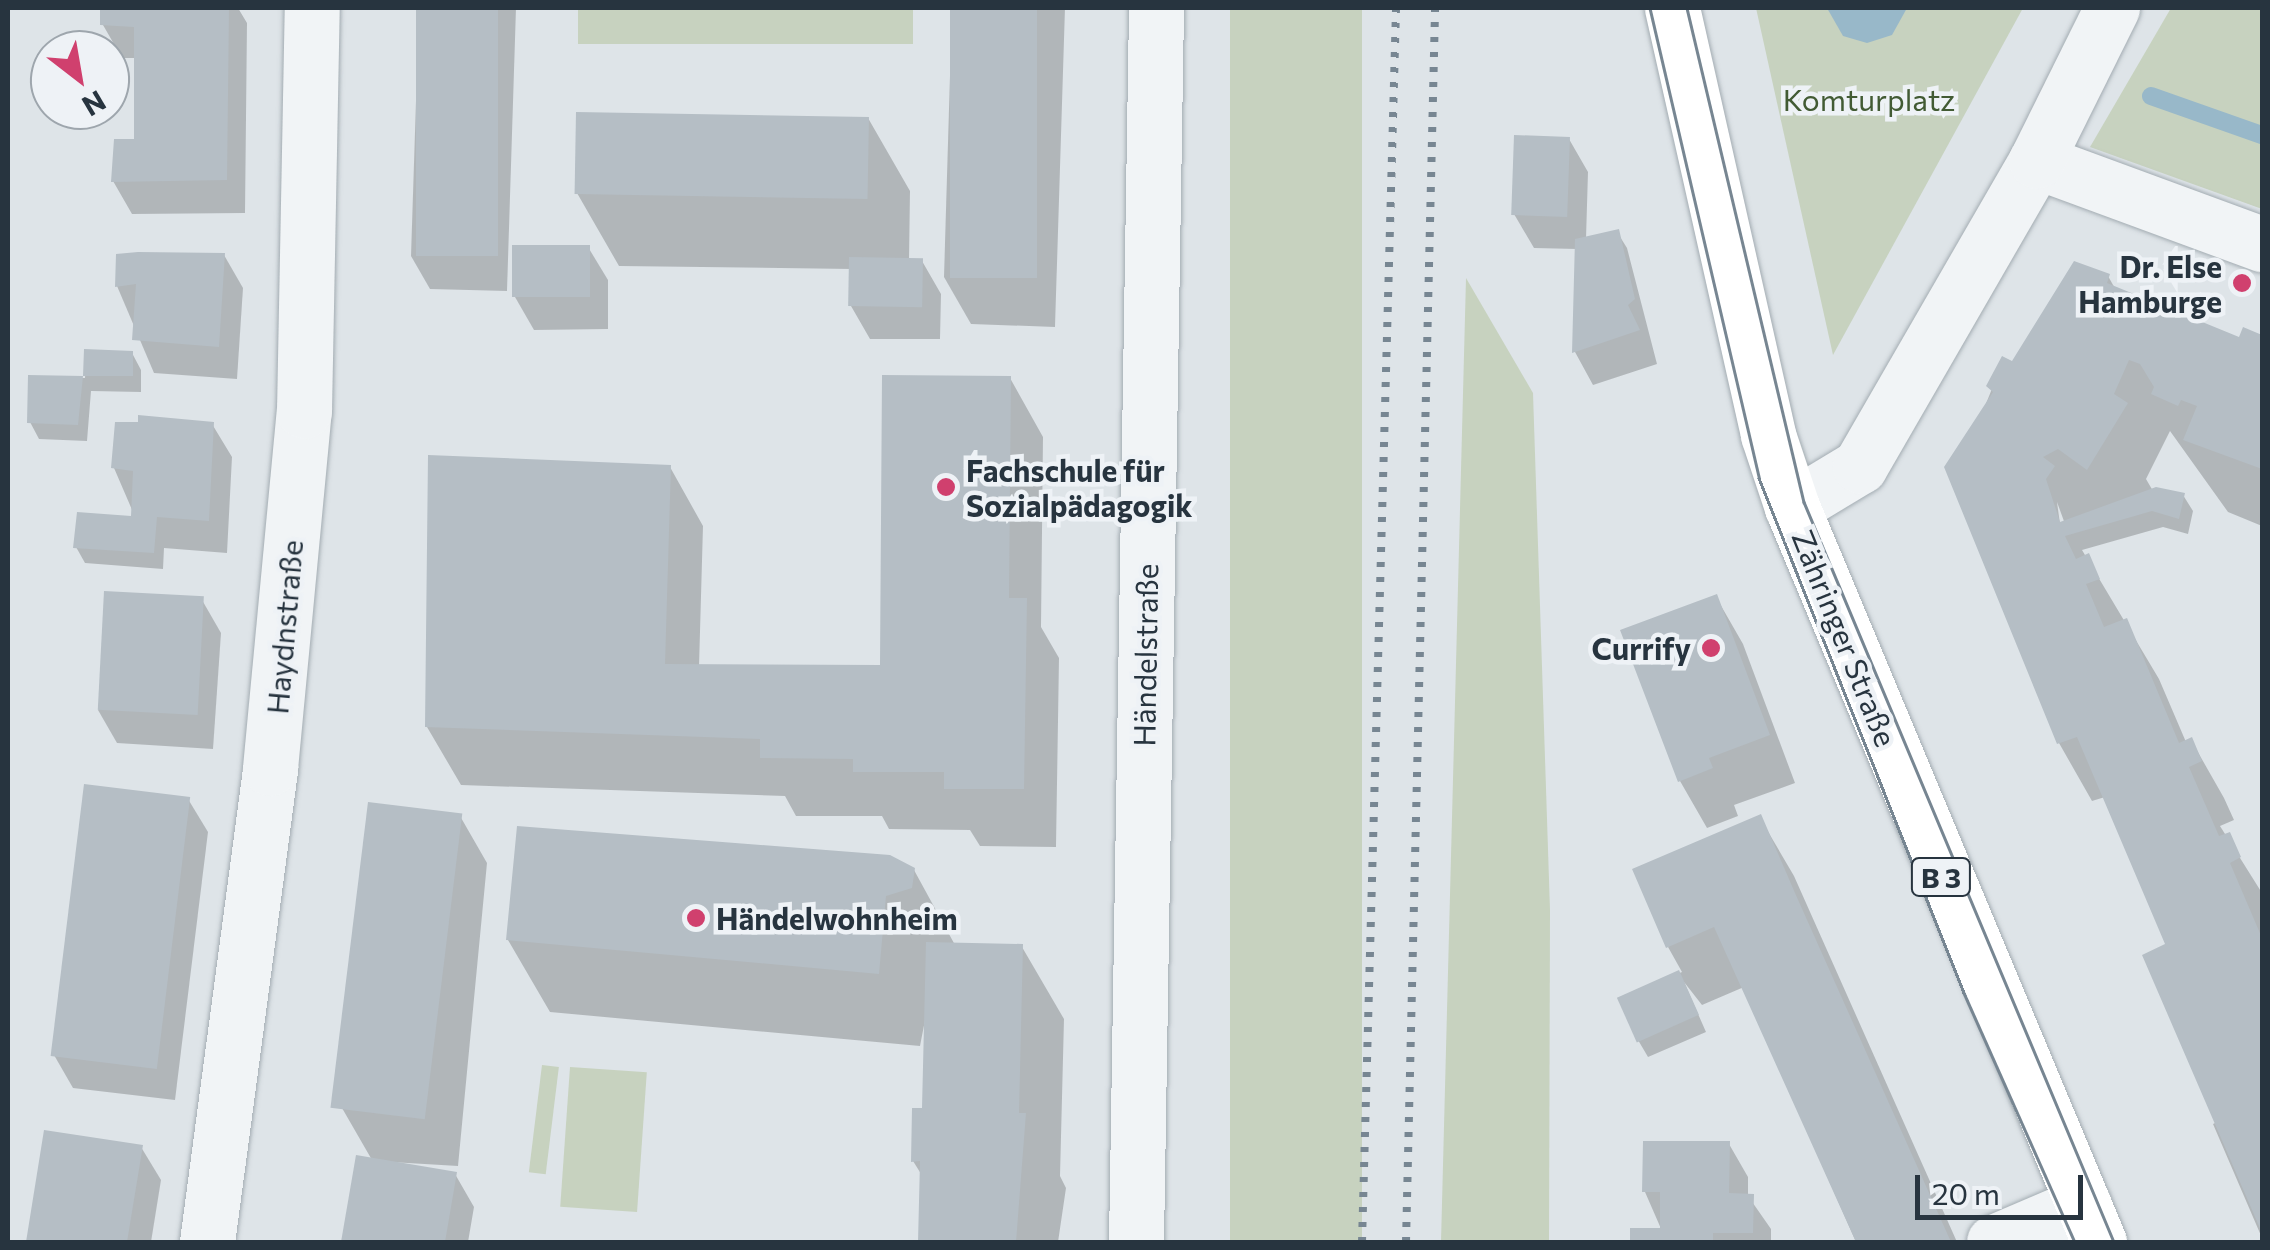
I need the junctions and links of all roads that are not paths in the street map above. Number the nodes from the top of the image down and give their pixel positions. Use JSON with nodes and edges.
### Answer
{"nodes":[{"id":1,"x":312,"y":8,"type":"edge"},
{"id":2,"x":1156,"y":8,"type":"edge"},
{"id":3,"x":1672,"y":8,"type":"edge"},
{"id":4,"x":2112,"y":8,"type":"edge"},
{"id":5,"x":2036,"y":160,"type":"junction"},
{"id":6,"x":2262,"y":244,"type":"edge"},
{"id":7,"x":1792,"y":507,"type":"junction"},
{"id":8,"x":2091,"y":1223,"type":"edge"},
{"id":9,"x":207,"y":1242,"type":"edge"},
{"id":10,"x":1136,"y":1242,"type":"edge"},
{"id":11,"x":1994,"y":1242,"type":"edge"}],
"edges":[{"from":1,"to":9,"type":"street","name":"Haydnstraße"},
{"from":2,"to":10,"type":"street","name":"Händelstraße"},
{"from":3,"to":7,"type":"main road","name":"Zähringer Straße","number":"B 3"},
{"from":4,"to":5,"type":"street"},
{"from":5,"to":6,"type":"street"},
{"from":5,"to":7,"type":"street"},
{"from":7,"to":8,"type":"main road","name":"Zähringer Straße","number":"B 3"},
{"from":8,"to":11,"type":"street"}]}
